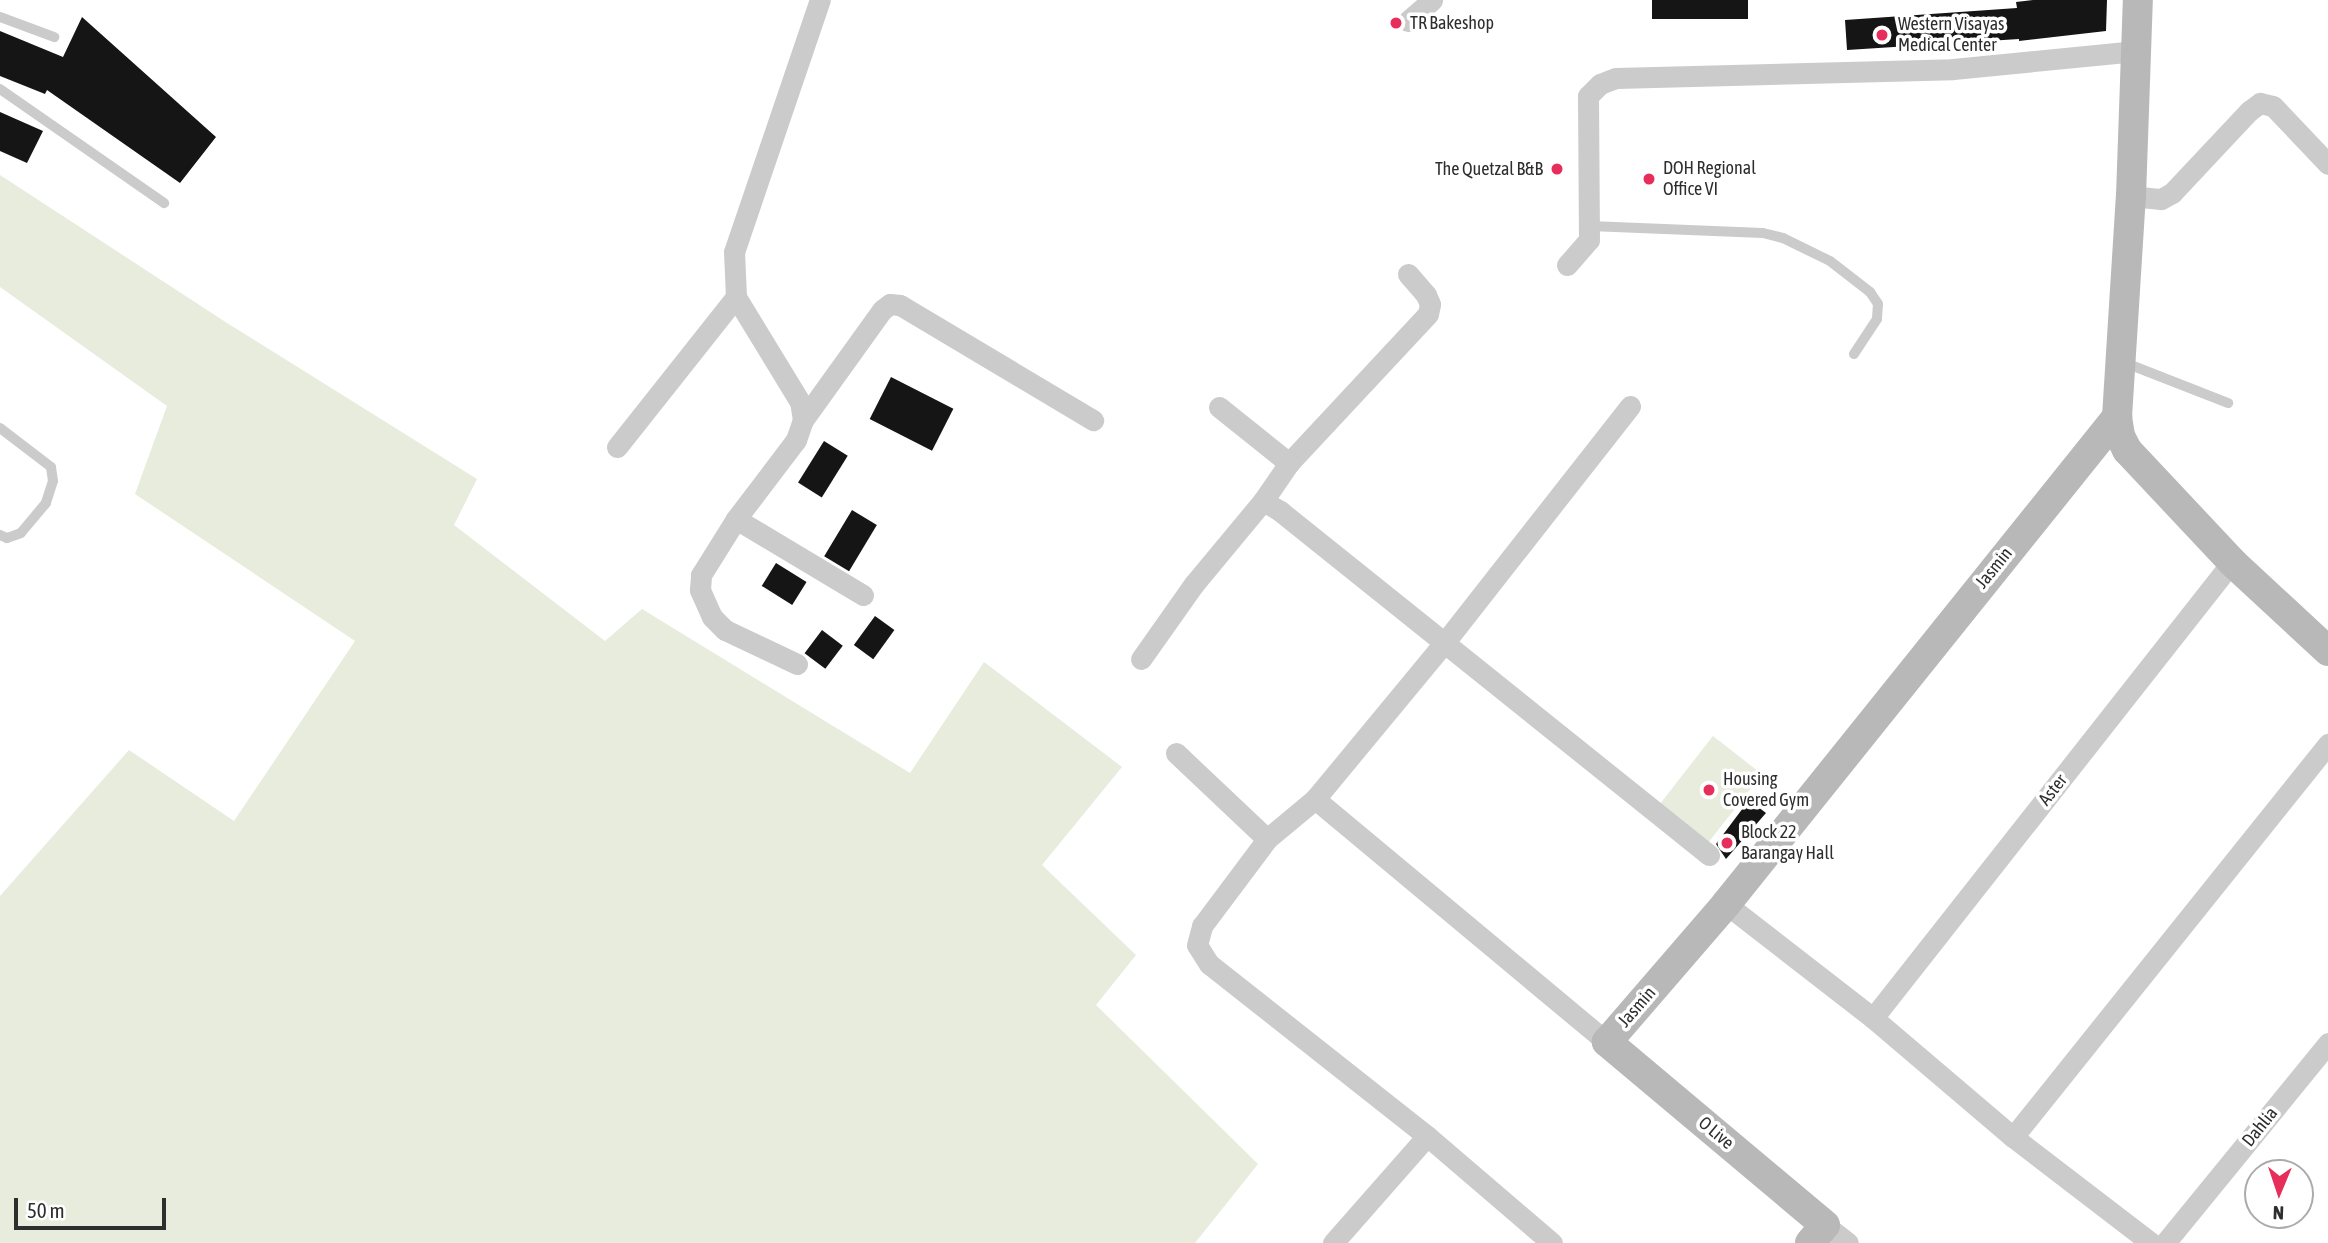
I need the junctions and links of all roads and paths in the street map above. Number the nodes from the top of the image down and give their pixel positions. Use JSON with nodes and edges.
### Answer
{"nodes":[{"id":1,"x":820,"y":0,"type":"edge"},
{"id":2,"x":1432,"y":0,"type":"edge"},
{"id":3,"x":2138,"y":0,"type":"edge"},
{"id":4,"x":0,"y":17,"type":"edge"},
{"id":5,"x":1408,"y":21,"type":"dead end"},
{"id":6,"x":54,"y":37,"type":"dead end"},
{"id":7,"x":2136,"y":51,"type":"junction"},
{"id":8,"x":0,"y":89,"type":"edge"},
{"id":9,"x":2328,"y":164,"type":"edge"},
{"id":10,"x":2131,"y":196,"type":"junction"},
{"id":11,"x":164,"y":203,"type":"dead end"},
{"id":12,"x":1590,"y":226,"type":"junction"},
{"id":13,"x":1567,"y":265,"type":"dead end"},
{"id":14,"x":1408,"y":274,"type":"dead end"},
{"id":15,"x":736,"y":297,"type":"junction"},
{"id":16,"x":1853,"y":354,"type":"dead end"},
{"id":17,"x":2123,"y":362,"type":"junction"},
{"id":18,"x":2228,"y":403,"type":"dead end"},
{"id":19,"x":1630,"y":406,"type":"dead end"},
{"id":20,"x":1219,"y":407,"type":"dead end"},
{"id":21,"x":2117,"y":417,"type":"junction"},
{"id":22,"x":803,"y":420,"type":"junction"},
{"id":23,"x":1093,"y":420,"type":"dead end"},
{"id":24,"x":0,"y":428,"type":"edge"},
{"id":25,"x":617,"y":447,"type":"dead end"},
{"id":26,"x":1289,"y":463,"type":"junction"},
{"id":27,"x":1263,"y":501,"type":"junction"},
{"id":28,"x":736,"y":519,"type":"junction"},
{"id":29,"x":0,"y":536,"type":"edge"},
{"id":30,"x":2232,"y":562,"type":"junction"},
{"id":31,"x":863,"y":595,"type":"dead end"},
{"id":32,"x":1445,"y":642,"type":"junction"},
{"id":33,"x":2328,"y":650,"type":"edge"},
{"id":34,"x":1141,"y":659,"type":"dead end"},
{"id":35,"x":797,"y":664,"type":"dead end"},
{"id":36,"x":2328,"y":744,"type":"edge"},
{"id":37,"x":1176,"y":753,"type":"dead end"},
{"id":38,"x":1315,"y":799,"type":"junction"},
{"id":39,"x":1266,"y":839,"type":"junction"},
{"id":40,"x":1709,"y":855,"type":"dead end"},
{"id":41,"x":1726,"y":904,"type":"junction"},
{"id":42,"x":1873,"y":1018,"type":"junction"},
{"id":43,"x":1607,"y":1042,"type":"junction"},
{"id":44,"x":2328,"y":1043,"type":"edge"},
{"id":45,"x":1427,"y":1136,"type":"junction"},
{"id":46,"x":2013,"y":1137,"type":"junction"},
{"id":47,"x":1828,"y":1237,"type":"edge"},
{"id":48,"x":1333,"y":1243,"type":"edge"},
{"id":49,"x":1552,"y":1243,"type":"edge"},
{"id":50,"x":2151,"y":1243,"type":"edge"},
{"id":51,"x":2165,"y":1243,"type":"edge"}],
"edges":[{"from":1,"to":15,"type":"street"},
{"from":2,"to":5,"type":"street"},
{"from":3,"to":7,"type":"street"},
{"from":4,"to":6,"type":"lane"},
{"from":7,"to":10,"type":"street"},
{"from":7,"to":12,"type":"street"},
{"from":8,"to":11,"type":"lane"},
{"from":9,"to":10,"type":"street"},
{"from":10,"to":17,"type":"street"},
{"from":12,"to":13,"type":"street"},
{"from":12,"to":16,"type":"lane"},
{"from":14,"to":26,"type":"street"},
{"from":15,"to":22,"type":"street"},
{"from":15,"to":25,"type":"street"},
{"from":17,"to":18,"type":"lane"},
{"from":17,"to":21,"type":"street"},
{"from":19,"to":32,"type":"street"},
{"from":20,"to":26,"type":"street"},
{"from":21,"to":30,"type":"street"},
{"from":21,"to":41,"type":"street","name":"Jasmin"},
{"from":22,"to":23,"type":"street"},
{"from":22,"to":28,"type":"street"},
{"from":24,"to":29,"type":"lane"},
{"from":26,"to":27,"type":"street"},
{"from":27,"to":32,"type":"street"},
{"from":27,"to":34,"type":"street"},
{"from":28,"to":31,"type":"street"},
{"from":28,"to":35,"type":"street"},
{"from":30,"to":33,"type":"street"},
{"from":30,"to":42,"type":"street","name":"Aster"},
{"from":32,"to":38,"type":"street"},
{"from":32,"to":40,"type":"street"},
{"from":36,"to":46,"type":"street"},
{"from":37,"to":39,"type":"street"},
{"from":38,"to":39,"type":"street"},
{"from":38,"to":43,"type":"street"},
{"from":39,"to":45,"type":"street"},
{"from":41,"to":42,"type":"street"},
{"from":41,"to":43,"type":"street","name":"Jasmin"},
{"from":42,"to":46,"type":"street"},
{"from":43,"to":47,"type":"street","name":"O Live"},
{"from":44,"to":51,"type":"street","name":"Dahlia"},
{"from":45,"to":48,"type":"street"},
{"from":45,"to":49,"type":"street"},
{"from":46,"to":50,"type":"street"}]}
